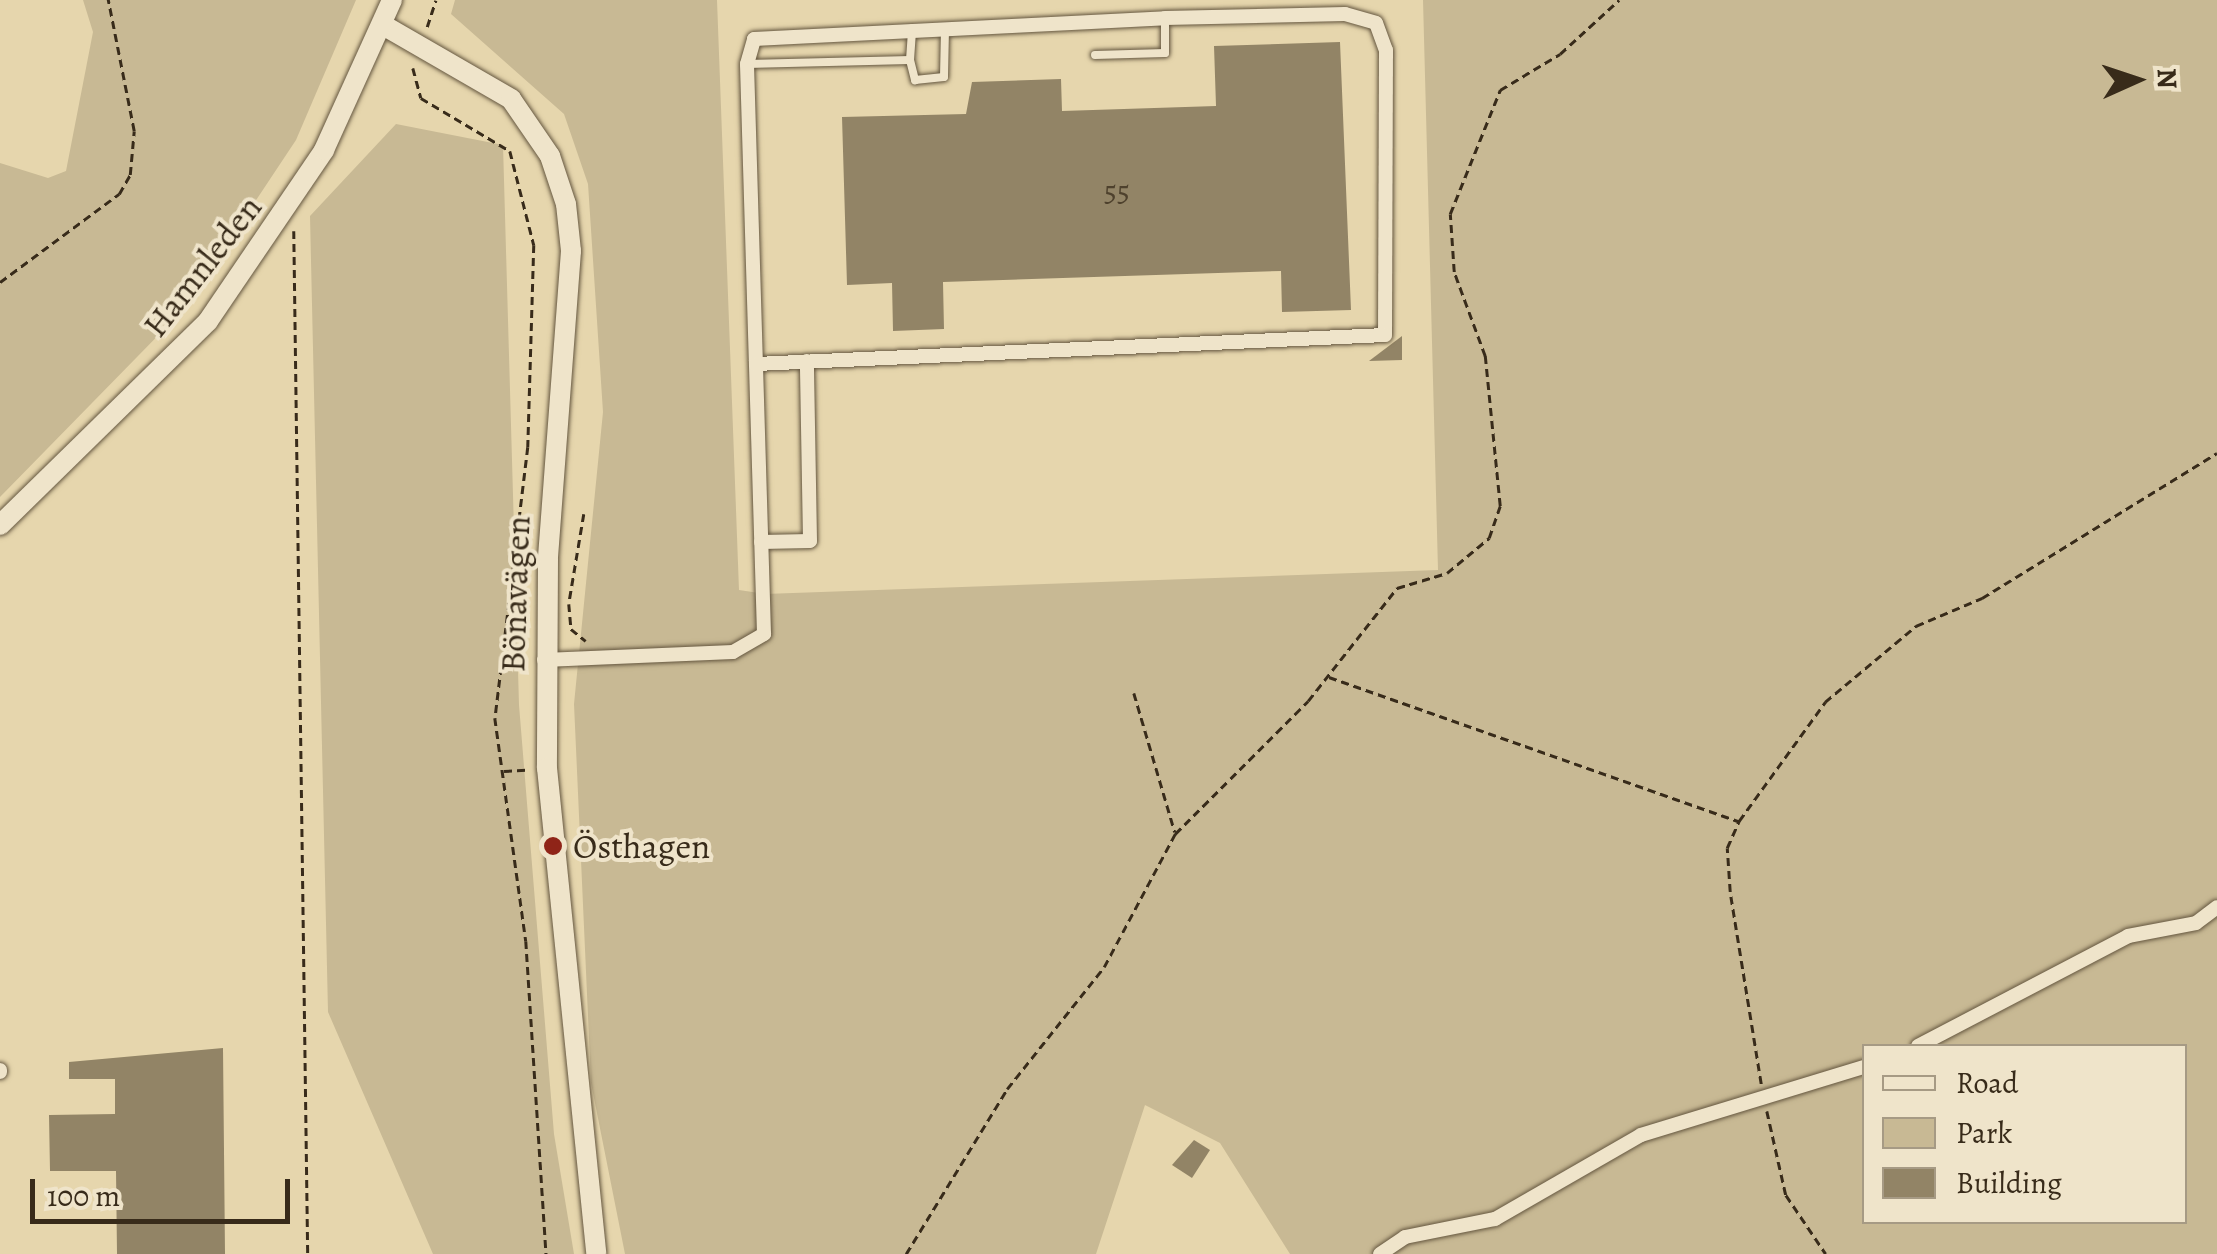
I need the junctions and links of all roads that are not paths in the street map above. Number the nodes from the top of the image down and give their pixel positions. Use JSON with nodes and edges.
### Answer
{"nodes":[{"id":1,"x":392,"y":0,"type":"edge"},
{"id":2,"x":1164,"y":18,"type":"junction"},
{"id":3,"x":383,"y":25,"type":"junction"},
{"id":4,"x":912,"y":26,"type":"junction"},
{"id":5,"x":945,"y":26,"type":"junction"},
{"id":6,"x":1094,"y":55,"type":"dead end"},
{"id":7,"x":910,"y":60,"type":"junction"},
{"id":8,"x":747,"y":64,"type":"junction"},
{"id":9,"x":807,"y":361,"type":"junction"},
{"id":10,"x":756,"y":364,"type":"junction"},
{"id":11,"x":0,"y":526,"type":"edge"},
{"id":12,"x":761,"y":542,"type":"junction"},
{"id":13,"x":544,"y":660,"type":"junction"},
{"id":14,"x":2217,"y":907,"type":"edge"},
{"id":15,"x":1922,"y":1044,"type":"edge"},
{"id":16,"x":1862,"y":1068,"type":"edge"},
{"id":17,"x":596,"y":1254,"type":"edge"},
{"id":18,"x":1380,"y":1254,"type":"edge"}],
"edges":[{"from":1,"to":3,"type":"street","name":"Hamnleden"},
{"from":2,"to":5,"type":"street"},
{"from":2,"to":6,"type":"lane"},
{"from":2,"to":9,"type":"street"},
{"from":3,"to":11,"type":"street","name":"Hamnleden"},
{"from":3,"to":13,"type":"street","name":"Bönavägen"},
{"from":4,"to":5,"type":"street"},
{"from":4,"to":7,"type":"lane"},
{"from":4,"to":8,"type":"street"},
{"from":5,"to":7,"type":"lane"},
{"from":7,"to":8,"type":"lane"},
{"from":8,"to":10,"type":"street"},
{"from":9,"to":10,"type":"street"},
{"from":9,"to":12,"type":"street"},
{"from":10,"to":12,"type":"street"},
{"from":12,"to":13,"type":"street"},
{"from":13,"to":17,"type":"street","name":"Bönavägen"},
{"from":14,"to":15,"type":"street"},
{"from":16,"to":18,"type":"street"}]}
